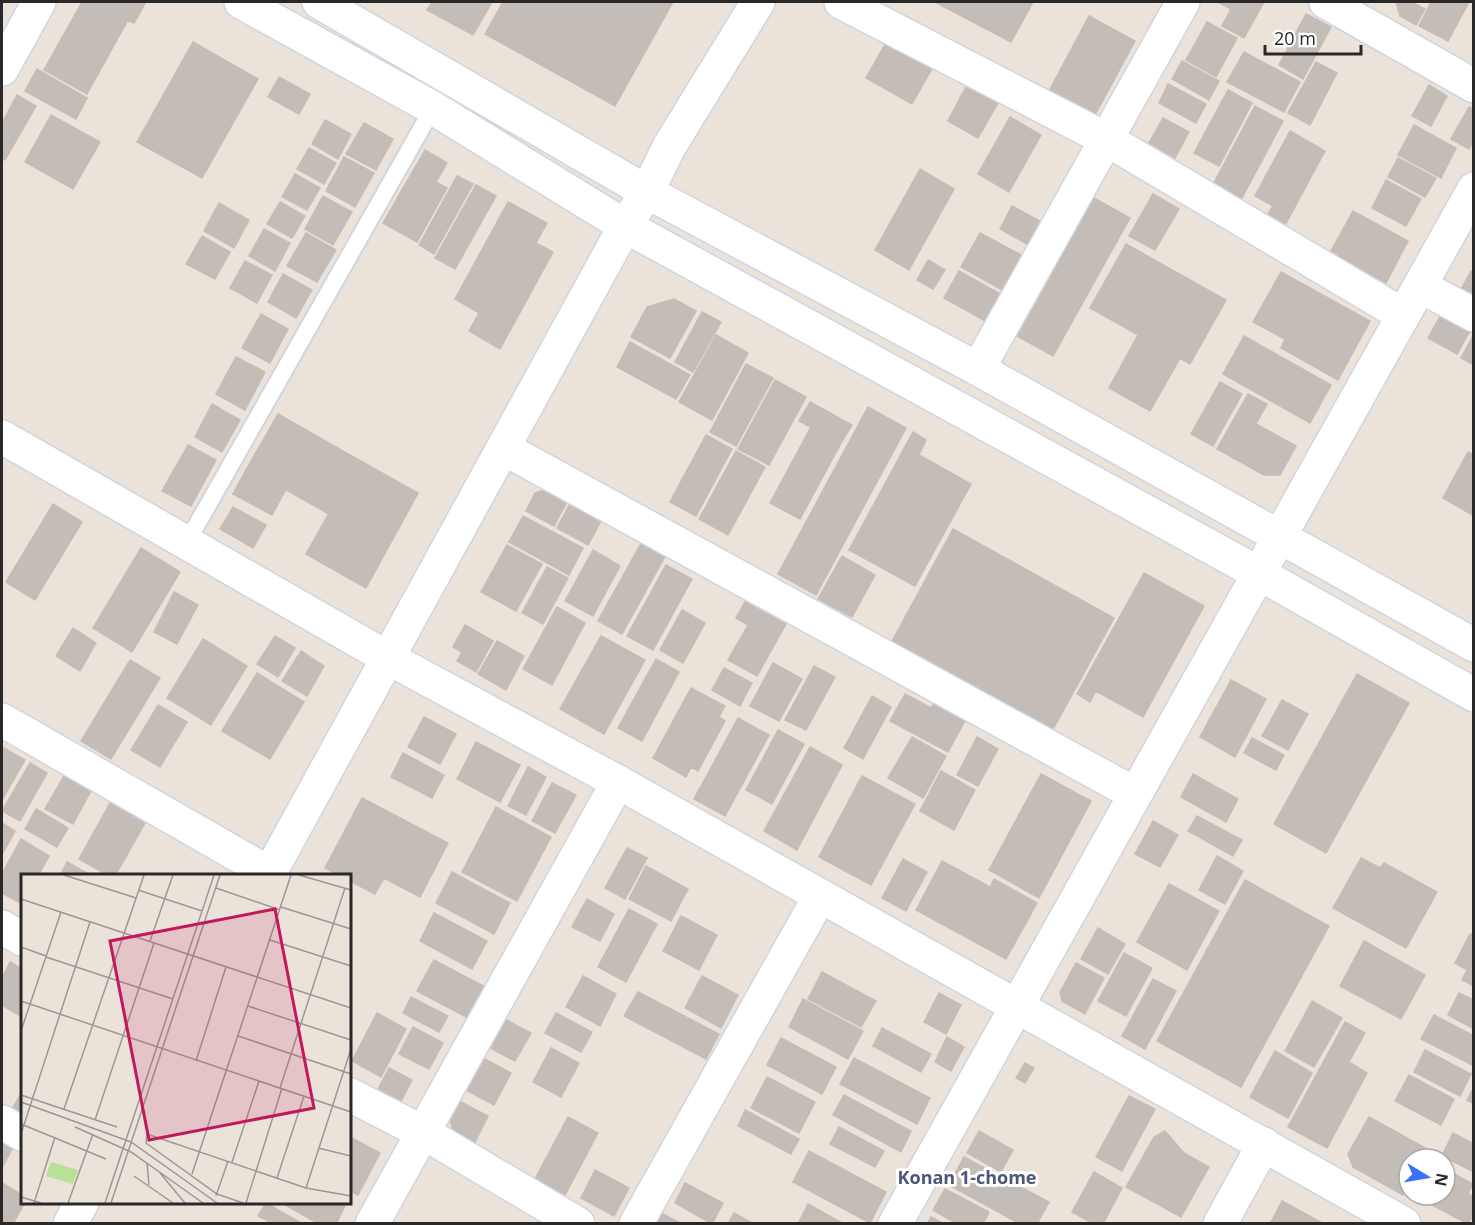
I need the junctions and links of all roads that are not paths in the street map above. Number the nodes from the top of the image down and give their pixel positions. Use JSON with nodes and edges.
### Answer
{"nodes":[{"id":1,"x":39,"y":2,"type":"edge"},
{"id":2,"x":242,"y":2,"type":"edge"},
{"id":3,"x":319,"y":2,"type":"edge"},
{"id":4,"x":758,"y":2,"type":"edge"},
{"id":5,"x":841,"y":2,"type":"edge"},
{"id":6,"x":1183,"y":2,"type":"edge"},
{"id":7,"x":1326,"y":2,"type":"edge"},
{"id":8,"x":2,"y":69,"type":"edge"},
{"id":9,"x":1473,"y":86,"type":"edge"},
{"id":10,"x":433,"y":108,"type":"junction"},
{"id":11,"x":1106,"y":139,"type":"junction"},
{"id":12,"x":1473,"y":189,"type":"edge"},
{"id":13,"x":647,"y":192,"type":"junction"},
{"id":14,"x":625,"y":226,"type":"junction"},
{"id":15,"x":1420,"y":286,"type":"junction"},
{"id":16,"x":1403,"y":315,"type":"junction"},
{"id":17,"x":1473,"y":315,"type":"edge"},
{"id":18,"x":978,"y":369,"type":"junction"},
{"id":19,"x":2,"y":437,"type":"edge"},
{"id":20,"x":503,"y":448,"type":"junction"},
{"id":21,"x":1279,"y":537,"type":"junction"},
{"id":22,"x":188,"y":542,"type":"junction"},
{"id":23,"x":1258,"y":573,"type":"junction"},
{"id":24,"x":1473,"y":645,"type":"edge"},
{"id":25,"x":388,"y":658,"type":"junction"},
{"id":26,"x":1473,"y":695,"type":"edge"},
{"id":27,"x":2,"y":720,"type":"edge"},
{"id":28,"x":618,"y":782,"type":"junction"},
{"id":29,"x":1135,"y":794,"type":"junction"},
{"id":30,"x":268,"y":874,"type":"edge"},
{"id":31,"x":820,"y":896,"type":"junction"},
{"id":32,"x":2,"y":927,"type":"edge"},
{"id":33,"x":21,"y":938,"type":"edge"},
{"id":34,"x":1016,"y":1006,"type":"junction"},
{"id":35,"x":351,"y":1096,"type":"edge"},
{"id":36,"x":2,"y":1122,"type":"edge"},
{"id":37,"x":21,"y":1133,"type":"edge"},
{"id":38,"x":424,"y":1133,"type":"junction"},
{"id":39,"x":1264,"y":1144,"type":"junction"},
{"id":40,"x":81,"y":1204,"type":"edge"},
{"id":41,"x":70,"y":1224,"type":"edge"},
{"id":42,"x":372,"y":1224,"type":"edge"},
{"id":43,"x":578,"y":1224,"type":"edge"},
{"id":44,"x":636,"y":1224,"type":"edge"},
{"id":45,"x":895,"y":1224,"type":"edge"},
{"id":46,"x":1220,"y":1224,"type":"edge"},
{"id":47,"x":1404,"y":1224,"type":"edge"}],
"edges":[{"from":1,"to":8,"type":"street"},
{"from":2,"to":10,"type":"street"},
{"from":3,"to":13,"type":"street"},
{"from":4,"to":13,"type":"street"},
{"from":5,"to":11,"type":"street"},
{"from":6,"to":11,"type":"street"},
{"from":7,"to":9,"type":"street"},
{"from":10,"to":14,"type":"street"},
{"from":10,"to":22,"type":"lane"},
{"from":11,"to":16,"type":"street"},
{"from":11,"to":18,"type":"street"},
{"from":12,"to":15,"type":"street"},
{"from":13,"to":14,"type":"street"},
{"from":13,"to":18,"type":"street"},
{"from":14,"to":20,"type":"street"},
{"from":14,"to":23,"type":"street"},
{"from":15,"to":16,"type":"street"},
{"from":15,"to":17,"type":"street"},
{"from":16,"to":21,"type":"street"},
{"from":18,"to":21,"type":"street"},
{"from":19,"to":22,"type":"street"},
{"from":20,"to":25,"type":"street"},
{"from":20,"to":29,"type":"street"},
{"from":21,"to":23,"type":"street"},
{"from":21,"to":24,"type":"street"},
{"from":22,"to":25,"type":"street"},
{"from":23,"to":26,"type":"street"},
{"from":23,"to":29,"type":"street"},
{"from":25,"to":28,"type":"street"},
{"from":25,"to":30,"type":"street"},
{"from":27,"to":30,"type":"street"},
{"from":28,"to":31,"type":"street"},
{"from":28,"to":38,"type":"street"},
{"from":29,"to":34,"type":"street"},
{"from":31,"to":34,"type":"street"},
{"from":31,"to":44,"type":"street"},
{"from":32,"to":33,"type":"street"},
{"from":34,"to":39,"type":"street"},
{"from":34,"to":45,"type":"street"},
{"from":35,"to":38,"type":"street"},
{"from":36,"to":37,"type":"street"},
{"from":38,"to":42,"type":"street"},
{"from":38,"to":43,"type":"street"},
{"from":39,"to":46,"type":"street"},
{"from":39,"to":47,"type":"street"},
{"from":40,"to":41,"type":"street"}]}
